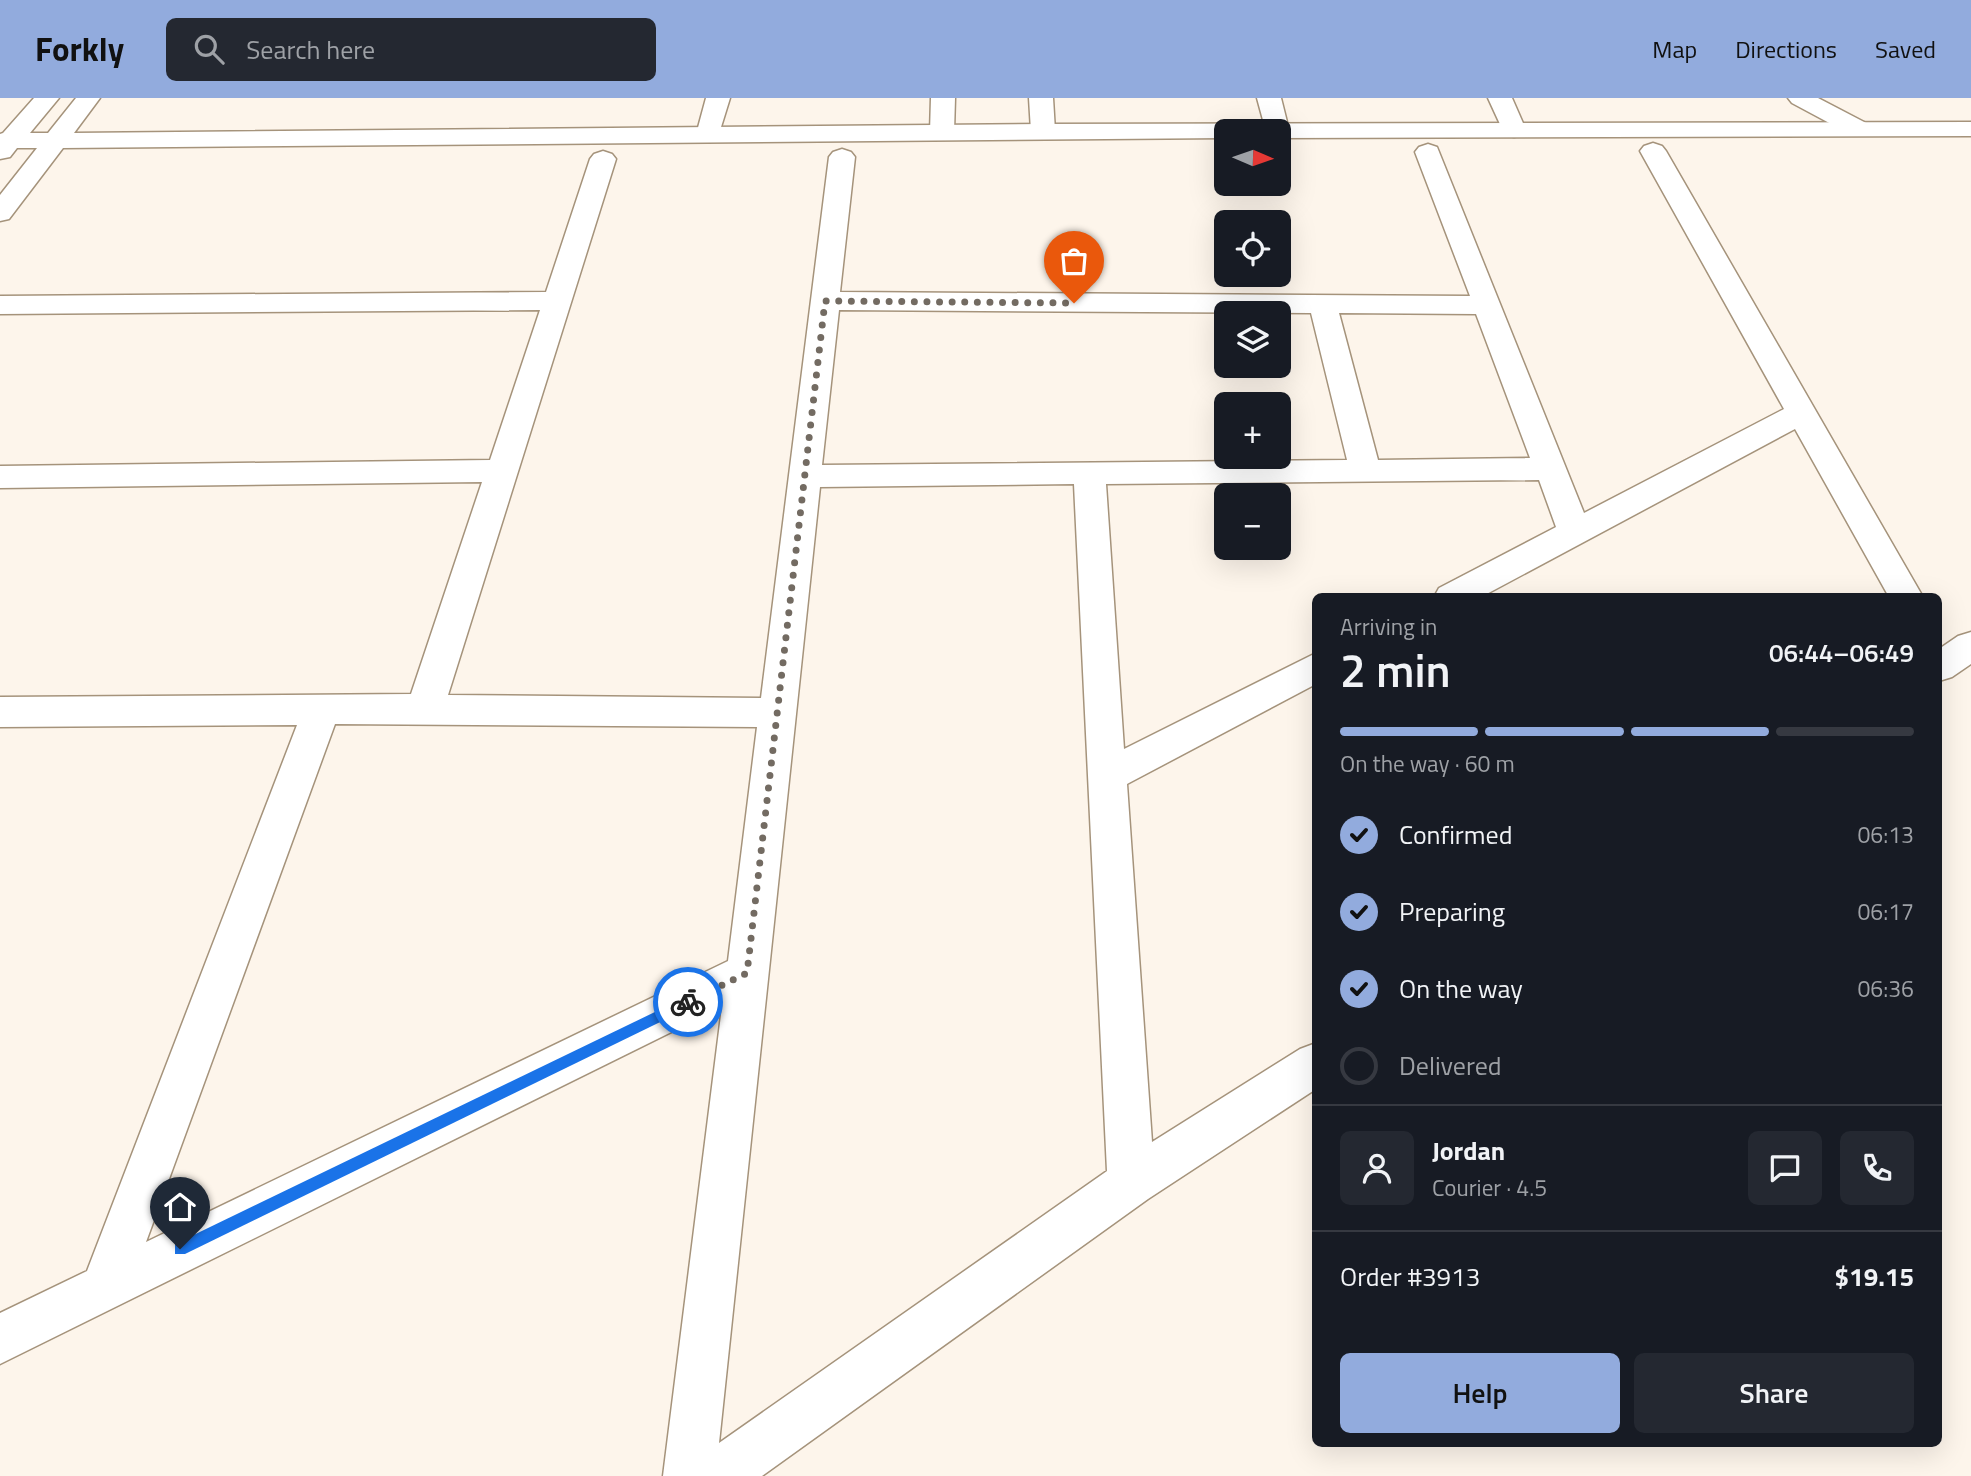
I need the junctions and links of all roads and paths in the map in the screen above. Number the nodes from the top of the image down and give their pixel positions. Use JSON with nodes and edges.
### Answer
{"nodes":[{"id":1,"x":47,"y":98,"type":"edge"},
{"id":2,"x":88,"y":98,"type":"edge"},
{"id":3,"x":719,"y":98,"type":"edge"},
{"id":4,"x":943,"y":98,"type":"edge"},
{"id":5,"x":1041,"y":98,"type":"edge"},
{"id":6,"x":1269,"y":98,"type":"edge"},
{"id":7,"x":1500,"y":98,"type":"edge"},
{"id":8,"x":1800,"y":98,"type":"edge"},
{"id":9,"x":1835,"y":98,"type":"edge"},
{"id":10,"x":1890,"y":108,"type":"dead end"},
{"id":11,"x":1273,"y":119,"type":"edge"},
{"id":12,"x":1857,"y":128,"type":"junction"},
{"id":13,"x":1906,"y":129,"type":"junction"},
{"id":14,"x":1971,"y":129,"type":"edge"},
{"id":15,"x":1514,"y":130,"type":"junction"},
{"id":16,"x":942,"y":132,"type":"junction"},
{"id":17,"x":708,"y":135,"type":"junction"},
{"id":18,"x":56,"y":141,"type":"junction"},
{"id":19,"x":1292,"y":141,"type":"edge"},
{"id":20,"x":1214,"y":142,"type":"edge"},
{"id":21,"x":1045,"y":143,"type":"junction"},
{"id":22,"x":1292,"y":143,"type":"edge"},
{"id":23,"x":1875,"y":149,"type":"junction"},
{"id":24,"x":1923,"y":149,"type":"junction"},
{"id":25,"x":1971,"y":149,"type":"edge"},
{"id":26,"x":3,"y":150,"type":"edge"},
{"id":27,"x":1653,"y":151,"type":"junction"},
{"id":28,"x":1428,"y":152,"type":"junction"},
{"id":29,"x":1214,"y":153,"type":"edge"},
{"id":30,"x":1007,"y":155,"type":"dead end"},
{"id":31,"x":842,"y":157,"type":"junction"},
{"id":32,"x":603,"y":159,"type":"junction"},
{"id":33,"x":38,"y":164,"type":"junction"},
{"id":34,"x":0,"y":213,"type":"edge"},
{"id":35,"x":557,"y":301,"type":"junction"},
{"id":36,"x":825,"y":301,"type":"junction"},
{"id":37,"x":0,"y":305,"type":"edge"},
{"id":38,"x":1323,"y":305,"type":"junction"},
{"id":39,"x":1487,"y":305,"type":"junction"},
{"id":40,"x":1802,"y":413,"type":"junction"},
{"id":41,"x":1551,"y":469,"type":"junction"},
{"id":42,"x":1365,"y":470,"type":"junction"},
{"id":43,"x":502,"y":471,"type":"junction"},
{"id":44,"x":1089,"y":473,"type":"junction"},
{"id":45,"x":805,"y":475,"type":"junction"},
{"id":46,"x":0,"y":477,"type":"edge"},
{"id":47,"x":1575,"y":533,"type":"junction"},
{"id":48,"x":1459,"y":593,"type":"edge"},
{"id":49,"x":1904,"y":593,"type":"edge"},
{"id":50,"x":1312,"y":669,"type":"edge"},
{"id":51,"x":425,"y":709,"type":"junction"},
{"id":52,"x":321,"y":711,"type":"junction"},
{"id":53,"x":0,"y":712,"type":"edge"},
{"id":54,"x":777,"y":713,"type":"junction"},
{"id":55,"x":1107,"y":776,"type":"junction"},
{"id":56,"x":747,"y":973,"type":"junction"},
{"id":57,"x":1312,"y":1066,"type":"edge"},
{"id":58,"x":1131,"y":1182,"type":"junction"},
{"id":59,"x":106,"y":1285,"type":"junction"},
{"id":60,"x":0,"y":1339,"type":"edge"},
{"id":61,"x":689,"y":1476,"type":"edge"},
{"id":62,"x":717,"y":1476,"type":"edge"}],
"edges":[{"from":1,"to":26,"type":"street"},
{"from":2,"to":18,"type":"street"},
{"from":3,"to":17,"type":"street"},
{"from":4,"to":16,"type":"street"},
{"from":5,"to":21,"type":"street"},
{"from":6,"to":11,"type":"street"},
{"from":7,"to":15,"type":"street"},
{"from":8,"to":12,"type":"street"},
{"from":9,"to":12,"type":"street"},
{"from":10,"to":13,"type":"street"},
{"from":12,"to":13,"type":"street"},
{"from":12,"to":15,"type":"street"},
{"from":12,"to":23,"type":"street"},
{"from":13,"to":14,"type":"street"},
{"from":13,"to":24,"type":"street"},
{"from":15,"to":19,"type":"street"},
{"from":16,"to":17,"type":"street"},
{"from":16,"to":21,"type":"street"},
{"from":17,"to":18,"type":"street"},
{"from":18,"to":26,"type":"street"},
{"from":18,"to":33,"type":"street"},
{"from":20,"to":21,"type":"street"},
{"from":21,"to":29,"type":"street"},
{"from":22,"to":28,"type":"street"},
{"from":23,"to":24,"type":"street"},
{"from":23,"to":27,"type":"street"},
{"from":24,"to":25,"type":"street"},
{"from":26,"to":33,"type":"street"},
{"from":27,"to":28,"type":"street"},
{"from":27,"to":40,"type":"street"},
{"from":28,"to":39,"type":"street"},
{"from":30,"to":31,"type":"street"},
{"from":31,"to":32,"type":"street"},
{"from":31,"to":36,"type":"street"},
{"from":32,"to":33,"type":"street"},
{"from":32,"to":35,"type":"street"},
{"from":33,"to":34,"type":"street"},
{"from":35,"to":37,"type":"street"},
{"from":35,"to":43,"type":"street"},
{"from":36,"to":38,"type":"street"},
{"from":36,"to":45,"type":"street"},
{"from":38,"to":39,"type":"street"},
{"from":38,"to":42,"type":"street"},
{"from":39,"to":41,"type":"street"},
{"from":40,"to":47,"type":"street"},
{"from":40,"to":49,"type":"street"},
{"from":41,"to":42,"type":"street"},
{"from":41,"to":47,"type":"street"},
{"from":42,"to":44,"type":"street"},
{"from":43,"to":46,"type":"street"},
{"from":43,"to":51,"type":"street"},
{"from":44,"to":45,"type":"street"},
{"from":44,"to":55,"type":"street"},
{"from":45,"to":54,"type":"street"},
{"from":47,"to":48,"type":"street"},
{"from":50,"to":55,"type":"street"},
{"from":51,"to":52,"type":"street"},
{"from":51,"to":54,"type":"street"},
{"from":52,"to":53,"type":"street"},
{"from":52,"to":59,"type":"street"},
{"from":54,"to":56,"type":"street"},
{"from":55,"to":58,"type":"street"},
{"from":56,"to":59,"type":"street"},
{"from":56,"to":61,"type":"street"},
{"from":57,"to":58,"type":"street"},
{"from":58,"to":62,"type":"street"},
{"from":59,"to":60,"type":"street"}]}
